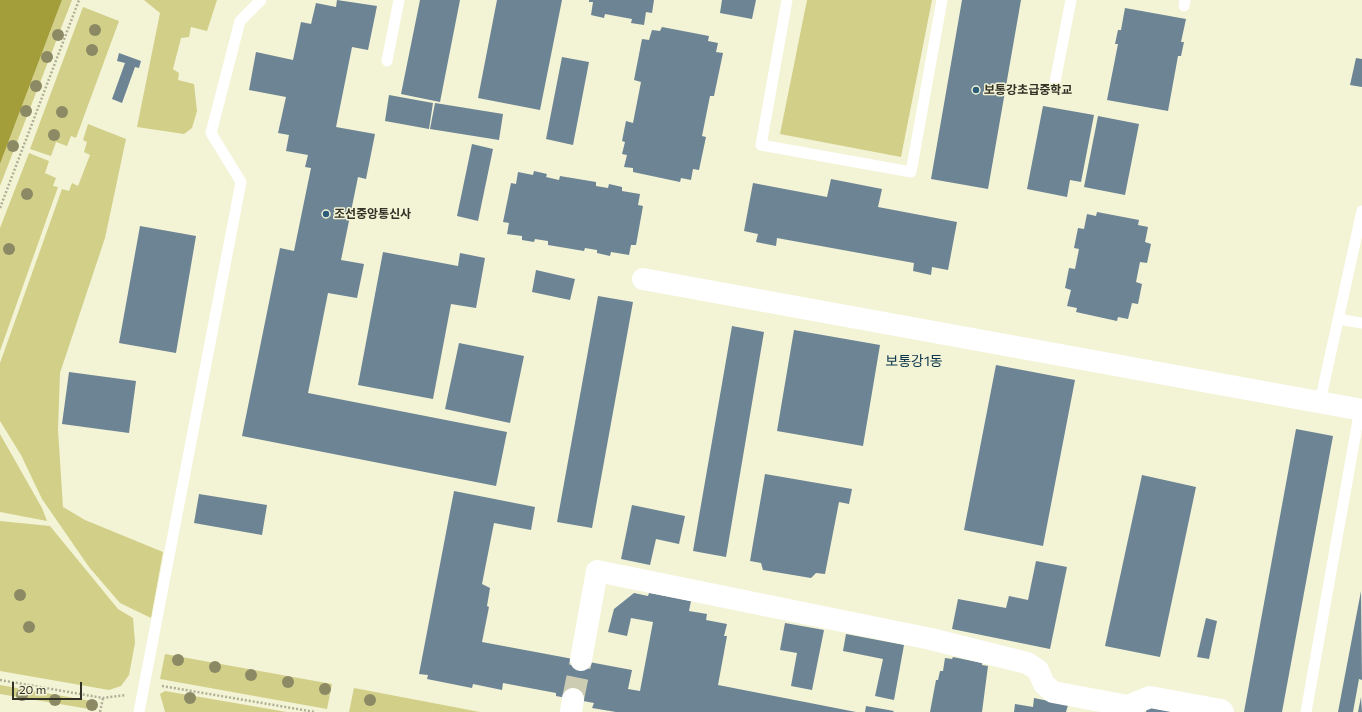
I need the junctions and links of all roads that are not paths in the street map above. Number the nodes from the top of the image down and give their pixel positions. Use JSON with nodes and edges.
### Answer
{"nodes":[{"id":1,"x":261,"y":0,"type":"edge"},
{"id":2,"x":399,"y":0,"type":"edge"},
{"id":3,"x":787,"y":0,"type":"edge"},
{"id":4,"x":942,"y":0,"type":"edge"},
{"id":5,"x":1070,"y":0,"type":"edge"},
{"id":6,"x":388,"y":61,"type":"dead end"},
{"id":7,"x":1054,"y":87,"type":"dead end"},
{"id":8,"x":1362,"y":212,"type":"edge"},
{"id":9,"x":643,"y":280,"type":"dead end"},
{"id":10,"x":1338,"y":319,"type":"junction"},
{"id":11,"x":1362,"y":323,"type":"edge"},
{"id":12,"x":1320,"y":402,"type":"junction"},
{"id":13,"x":1361,"y":410,"type":"edge"},
{"id":14,"x":581,"y":660,"type":"tunnel mouth"},
{"id":15,"x":139,"y":712,"type":"edge"},
{"id":16,"x":1223,"y":712,"type":"edge"},
{"id":17,"x":1306,"y":712,"type":"edge"}],
"edges":[{"from":1,"to":15,"type":"lane"},
{"from":2,"to":6,"type":"lane"},
{"from":3,"to":4,"type":"lane"},
{"from":5,"to":7,"type":"lane"},
{"from":8,"to":10,"type":"lane"},
{"from":9,"to":12,"type":"street"},
{"from":10,"to":11,"type":"lane"},
{"from":10,"to":12,"type":"lane"},
{"from":12,"to":13,"type":"street"},
{"from":13,"to":17,"type":"lane"},
{"from":14,"to":16,"type":"street"}]}
